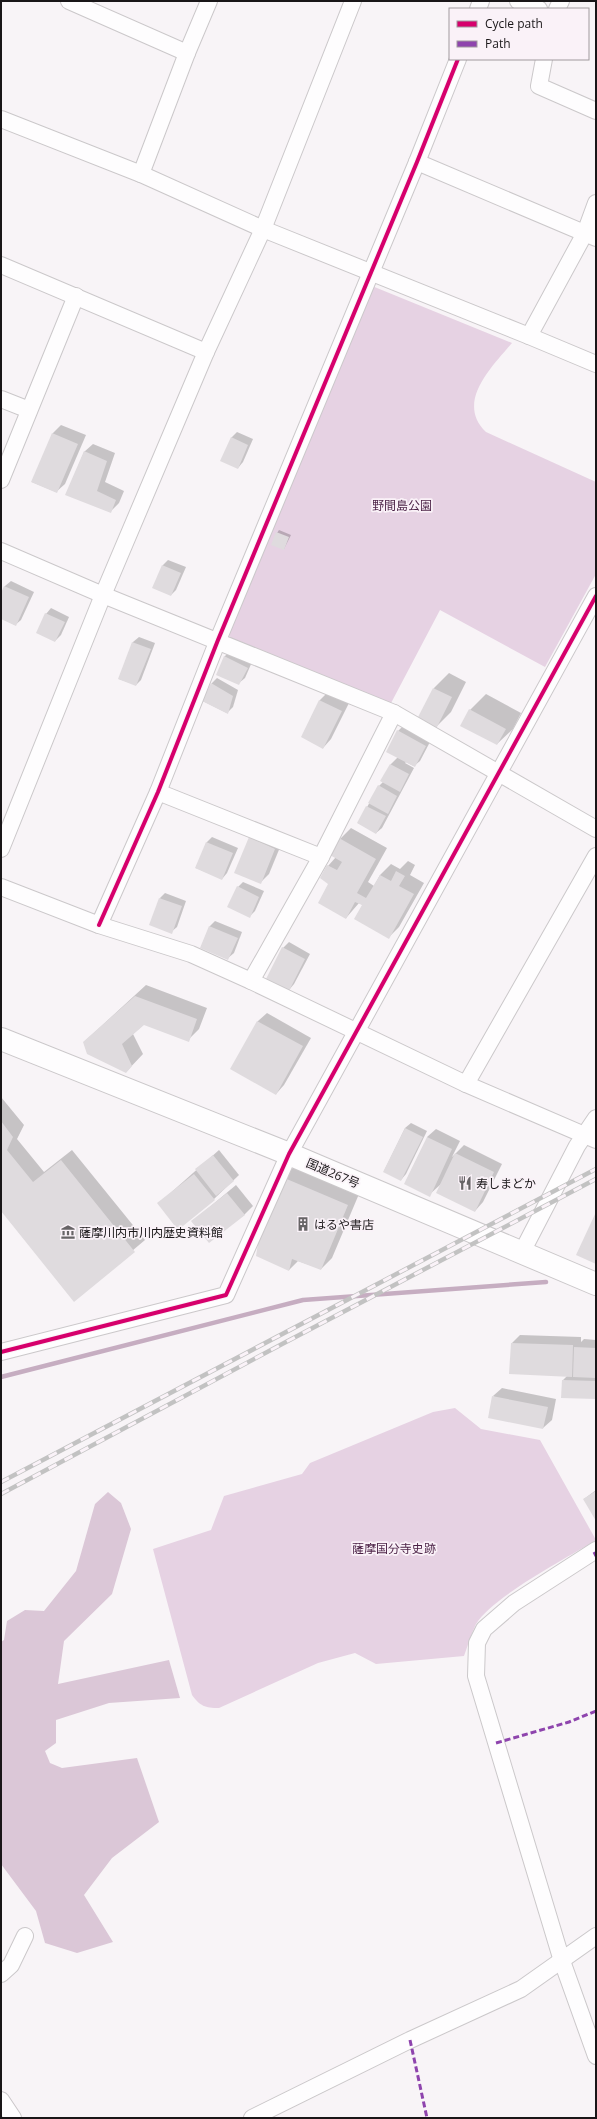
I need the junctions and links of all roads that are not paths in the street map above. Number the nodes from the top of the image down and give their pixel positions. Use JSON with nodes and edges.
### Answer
{"nodes":[{"id":1,"x":71,"y":1,"type":"edge"},
{"id":2,"x":208,"y":1,"type":"edge"},
{"id":3,"x":353,"y":1,"type":"edge"},
{"id":4,"x":518,"y":1,"type":"edge"},
{"id":5,"x":536,"y":8,"type":"edge"},
{"id":6,"x":187,"y":53,"type":"junction"},
{"id":7,"x":458,"y":60,"type":"edge"},
{"id":8,"x":544,"y":60,"type":"edge"},
{"id":9,"x":596,"y":111,"type":"edge"},
{"id":10,"x":1,"y":119,"type":"edge"},
{"id":11,"x":418,"y":162,"type":"junction"},
{"id":12,"x":141,"y":174,"type":"junction"},
{"id":13,"x":596,"y":203,"type":"edge"},
{"id":14,"x":263,"y":229,"type":"junction"},
{"id":15,"x":590,"y":236,"type":"edge"},
{"id":16,"x":1,"y":265,"type":"edge"},
{"id":17,"x":371,"y":272,"type":"junction"},
{"id":18,"x":76,"y":296,"type":"junction"},
{"id":19,"x":529,"y":336,"type":"junction"},
{"id":20,"x":206,"y":352,"type":"junction"},
{"id":21,"x":596,"y":364,"type":"edge"},
{"id":22,"x":1,"y":399,"type":"edge"},
{"id":23,"x":29,"y":410,"type":"junction"},
{"id":24,"x":1,"y":480,"type":"edge"},
{"id":25,"x":1,"y":551,"type":"edge"},
{"id":26,"x":103,"y":595,"type":"junction"},
{"id":27,"x":596,"y":596,"type":"edge"},
{"id":28,"x":218,"y":640,"type":"junction"},
{"id":29,"x":394,"y":713,"type":"junction"},
{"id":30,"x":499,"y":774,"type":"junction"},
{"id":31,"x":158,"y":792,"type":"junction"},
{"id":32,"x":596,"y":829,"type":"edge"},
{"id":33,"x":1,"y":849,"type":"edge"},
{"id":34,"x":596,"y":856,"type":"edge"},
{"id":35,"x":321,"y":858,"type":"junction"},
{"id":36,"x":1,"y":886,"type":"edge"},
{"id":37,"x":99,"y":925,"type":"junction"},
{"id":38,"x":251,"y":981,"type":"junction"},
{"id":39,"x":357,"y":1033,"type":"junction"},
{"id":40,"x":1,"y":1039,"type":"edge"},
{"id":41,"x":466,"y":1084,"type":"junction"},
{"id":42,"x":596,"y":1118,"type":"edge"},
{"id":43,"x":590,"y":1138,"type":"edge"},
{"id":44,"x":290,"y":1154,"type":"junction"},
{"id":45,"x":521,"y":1254,"type":"junction"},
{"id":46,"x":596,"y":1284,"type":"edge"},
{"id":47,"x":1,"y":1352,"type":"edge"},
{"id":48,"x":596,"y":1550,"type":"edge"},
{"id":49,"x":25,"y":1936,"type":"dead end"},
{"id":50,"x":596,"y":1936,"type":"edge"},
{"id":51,"x":562,"y":1962,"type":"junction"},
{"id":52,"x":1,"y":1974,"type":"edge"},
{"id":53,"x":596,"y":2056,"type":"edge"},
{"id":54,"x":1,"y":2100,"type":"edge"},
{"id":55,"x":13,"y":2118,"type":"edge"},
{"id":56,"x":252,"y":2118,"type":"edge"}],
"edges":[{"from":1,"to":6,"type":"street"},
{"from":2,"to":6,"type":"street"},
{"from":3,"to":14,"type":"street"},
{"from":4,"to":5,"type":"street"},
{"from":6,"to":12,"type":"street"},
{"from":7,"to":11,"type":"street"},
{"from":8,"to":9,"type":"street"},
{"from":10,"to":12,"type":"street"},
{"from":11,"to":15,"type":"street"},
{"from":11,"to":17,"type":"street"},
{"from":12,"to":14,"type":"street"},
{"from":13,"to":15,"type":"street"},
{"from":14,"to":17,"type":"street"},
{"from":14,"to":20,"type":"street"},
{"from":15,"to":19,"type":"street"},
{"from":16,"to":18,"type":"street"},
{"from":17,"to":19,"type":"street"},
{"from":17,"to":28,"type":"street"},
{"from":18,"to":20,"type":"street"},
{"from":18,"to":23,"type":"street"},
{"from":19,"to":21,"type":"street"},
{"from":20,"to":26,"type":"street"},
{"from":22,"to":23,"type":"street"},
{"from":23,"to":24,"type":"street"},
{"from":25,"to":26,"type":"street"},
{"from":26,"to":28,"type":"street"},
{"from":26,"to":33,"type":"street"},
{"from":27,"to":30,"type":"street"},
{"from":28,"to":29,"type":"street"},
{"from":28,"to":31,"type":"street"},
{"from":29,"to":30,"type":"street"},
{"from":29,"to":35,"type":"street"},
{"from":30,"to":32,"type":"street"},
{"from":30,"to":39,"type":"street"},
{"from":31,"to":35,"type":"street"},
{"from":31,"to":37,"type":"street"},
{"from":34,"to":41,"type":"street"},
{"from":35,"to":38,"type":"street"},
{"from":36,"to":37,"type":"street"},
{"from":37,"to":38,"type":"street"},
{"from":38,"to":39,"type":"street"},
{"from":39,"to":41,"type":"street"},
{"from":39,"to":44,"type":"street"},
{"from":40,"to":44,"type":"highway","name":"国道267号"},
{"from":41,"to":43,"type":"street"},
{"from":42,"to":43,"type":"street"},
{"from":43,"to":45,"type":"street"},
{"from":44,"to":45,"type":"highway","name":"国道267号"},
{"from":44,"to":47,"type":"street"},
{"from":45,"to":46,"type":"highway","name":"国道267号"},
{"from":48,"to":51,"type":"street"},
{"from":49,"to":52,"type":"street"},
{"from":50,"to":51,"type":"street"},
{"from":51,"to":53,"type":"street"},
{"from":51,"to":56,"type":"street"},
{"from":54,"to":55,"type":"street"}]}
